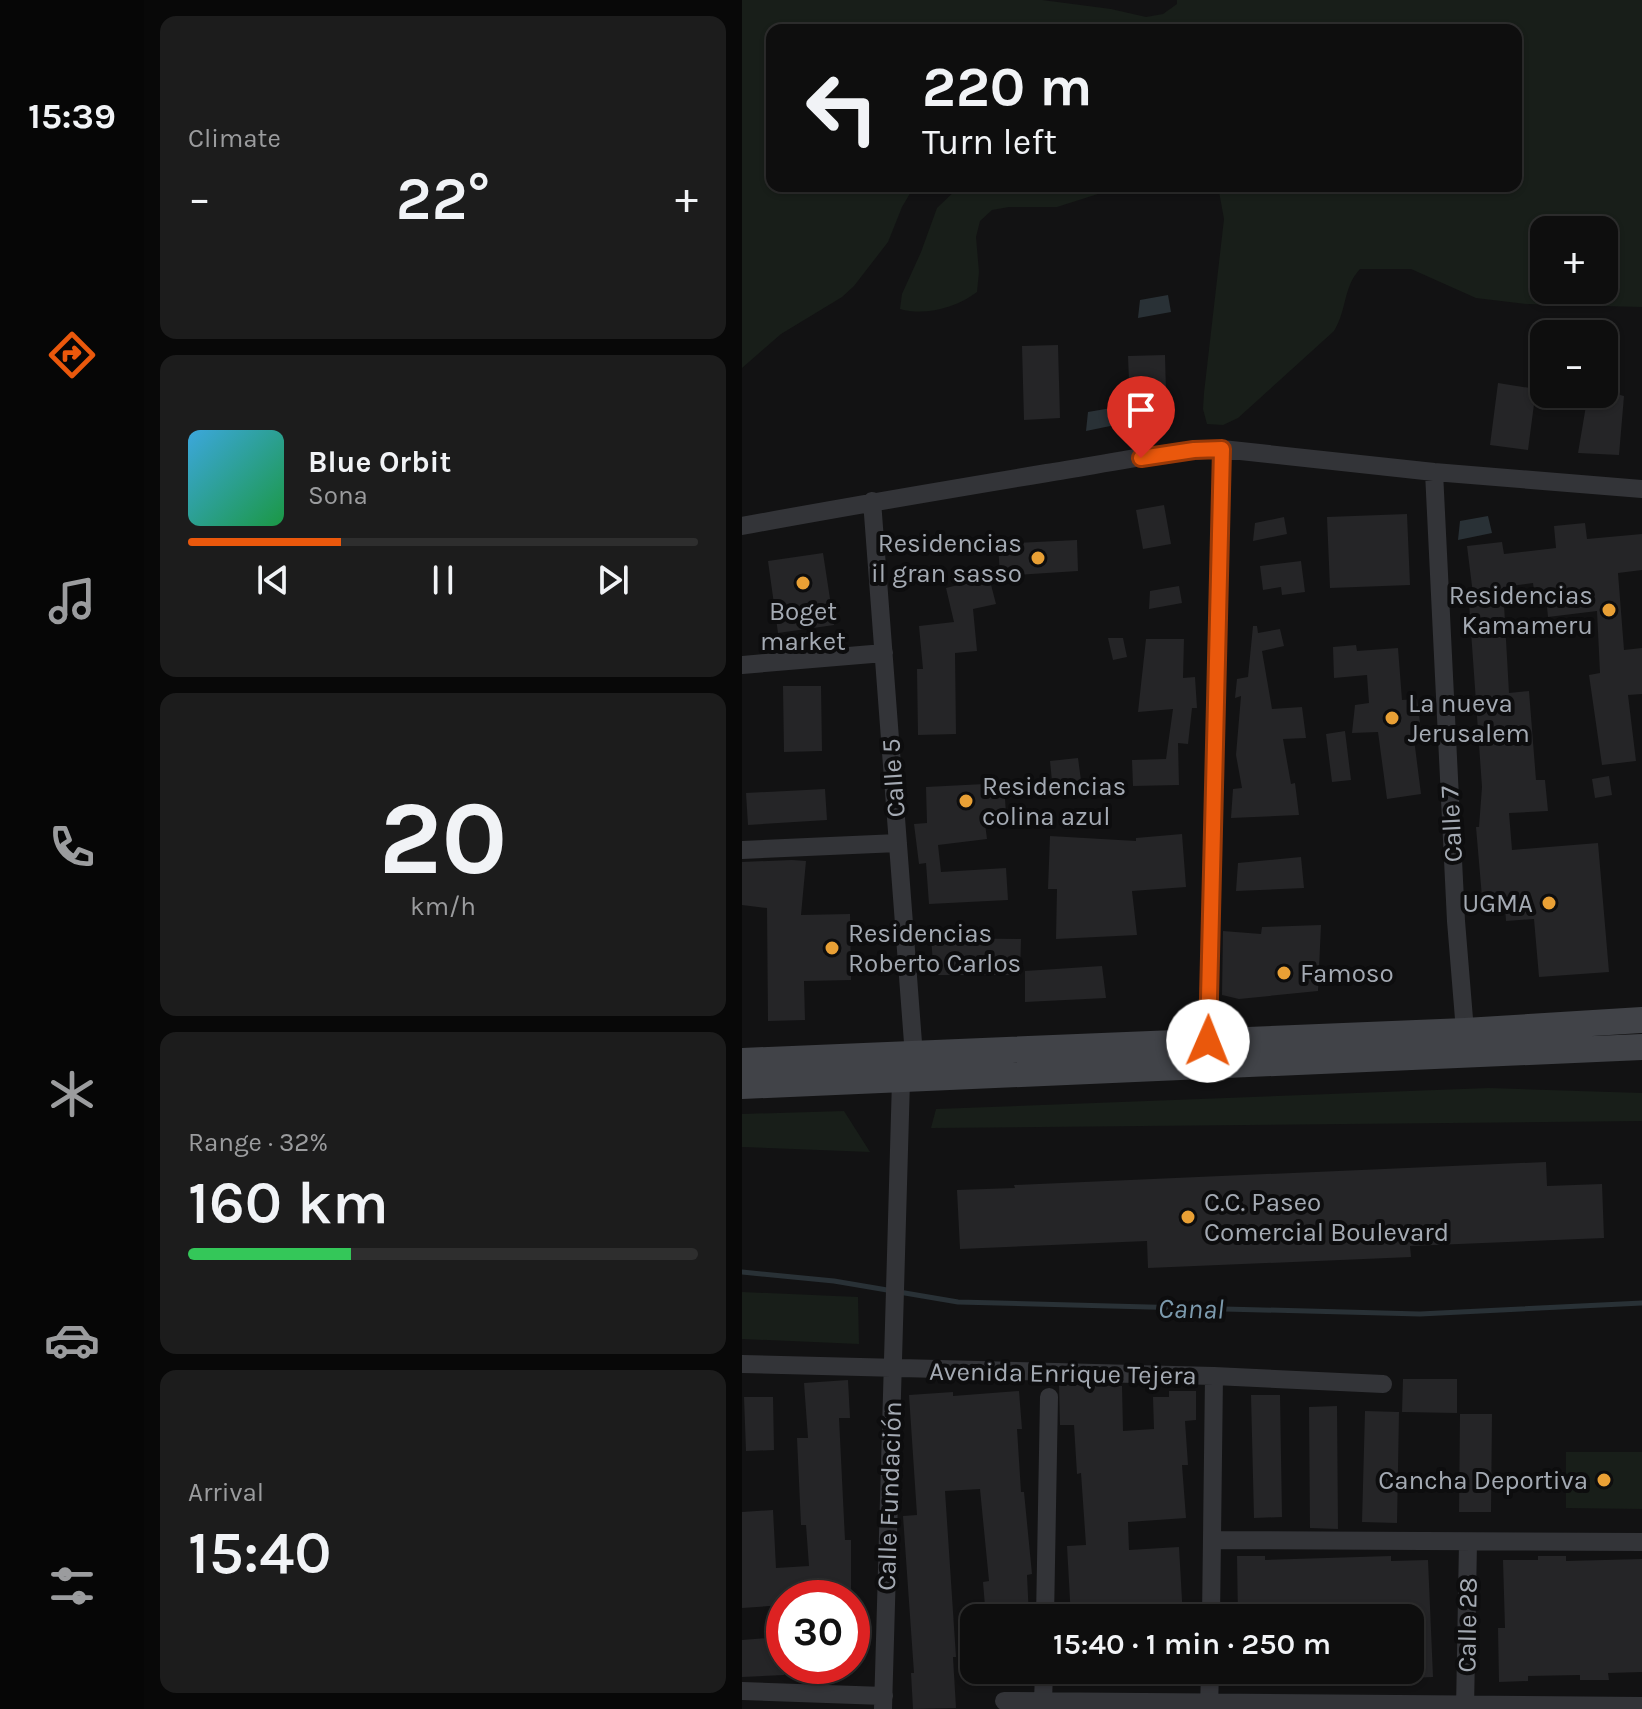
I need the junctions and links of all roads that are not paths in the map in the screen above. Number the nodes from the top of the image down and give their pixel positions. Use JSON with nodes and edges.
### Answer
{"nodes":[{"id":1,"x":1222,"y":449,"type":"junction"},
{"id":2,"x":1434,"y":472,"type":"junction"},
{"id":3,"x":1642,"y":489,"type":"edge"},
{"id":4,"x":872,"y":501,"type":"junction"},
{"id":5,"x":742,"y":526,"type":"edge"},
{"id":6,"x":884,"y":653,"type":"junction"},
{"id":7,"x":742,"y":665,"type":"edge"},
{"id":8,"x":898,"y":843,"type":"junction"},
{"id":9,"x":742,"y":850,"type":"edge"},
{"id":10,"x":1642,"y":1020,"type":"edge"},
{"id":11,"x":1465,"y":1031,"type":"junction"},
{"id":12,"x":1208,"y":1041,"type":"junction"},
{"id":13,"x":1642,"y":1047,"type":"edge"},
{"id":14,"x":914,"y":1056,"type":"junction"},
{"id":15,"x":742,"y":1061,"type":"edge"},
{"id":16,"x":901,"y":1080,"type":"junction"},
{"id":17,"x":742,"y":1086,"type":"edge"},
{"id":18,"x":742,"y":1364,"type":"edge"},
{"id":19,"x":893,"y":1370,"type":"junction"},
{"id":20,"x":1214,"y":1376,"type":"junction"},
{"id":21,"x":1383,"y":1384,"type":"dead end"},
{"id":22,"x":1049,"y":1397,"type":"dead end"},
{"id":23,"x":1213,"y":1540,"type":"junction"},
{"id":24,"x":1468,"y":1542,"type":"junction"},
{"id":25,"x":1642,"y":1542,"type":"edge"},
{"id":26,"x":1045,"y":1604,"type":"edge"},
{"id":27,"x":1211,"y":1604,"type":"edge"},
{"id":28,"x":1044,"y":1684,"type":"edge"},
{"id":29,"x":1210,"y":1684,"type":"edge"},
{"id":30,"x":742,"y":1691,"type":"edge"},
{"id":31,"x":1004,"y":1701,"type":"dead end"},
{"id":32,"x":884,"y":1702,"type":"edge"},
{"id":33,"x":1043,"y":1703,"type":"junction"},
{"id":34,"x":1210,"y":1706,"type":"edge"},
{"id":35,"x":1465,"y":1706,"type":"edge"},
{"id":36,"x":1642,"y":1706,"type":"edge"}],
"edges":[{"from":1,"to":2,"type":"street"},
{"from":1,"to":4,"type":"street"},
{"from":1,"to":12,"type":"street"},
{"from":2,"to":3,"type":"street"},
{"from":2,"to":11,"type":"street","name":"Calle 7"},
{"from":4,"to":5,"type":"street"},
{"from":4,"to":6,"type":"street","name":"Calle 5"},
{"from":6,"to":7,"type":"street"},
{"from":6,"to":8,"type":"street","name":"Calle 5"},
{"from":8,"to":9,"type":"street"},
{"from":8,"to":14,"type":"street","name":"Calle 5"},
{"from":10,"to":11,"type":"main road"},
{"from":11,"to":12,"type":"main road"},
{"from":12,"to":14,"type":"main road"},
{"from":13,"to":16,"type":"main road"},
{"from":14,"to":15,"type":"main road"},
{"from":16,"to":17,"type":"main road"},
{"from":16,"to":19,"type":"street","name":"Calle Fundación"},
{"from":18,"to":19,"type":"street","name":"Avenida Enrique Tejera"},
{"from":19,"to":20,"type":"street","name":"Avenida Enrique Tejera"},
{"from":19,"to":32,"type":"street","name":"Calle Fundación"},
{"from":20,"to":21,"type":"street","name":"Avenida Enrique Tejera"},
{"from":20,"to":23,"type":"street"},
{"from":22,"to":26,"type":"street"},
{"from":23,"to":24,"type":"street"},
{"from":23,"to":27,"type":"street"},
{"from":24,"to":25,"type":"street"},
{"from":24,"to":35,"type":"street","name":"Calle 28"},
{"from":28,"to":33,"type":"street"},
{"from":29,"to":34,"type":"street"},
{"from":30,"to":32,"type":"street"},
{"from":31,"to":33,"type":"street"},
{"from":33,"to":34,"type":"street"},
{"from":34,"to":35,"type":"street"},
{"from":35,"to":36,"type":"street"}]}
